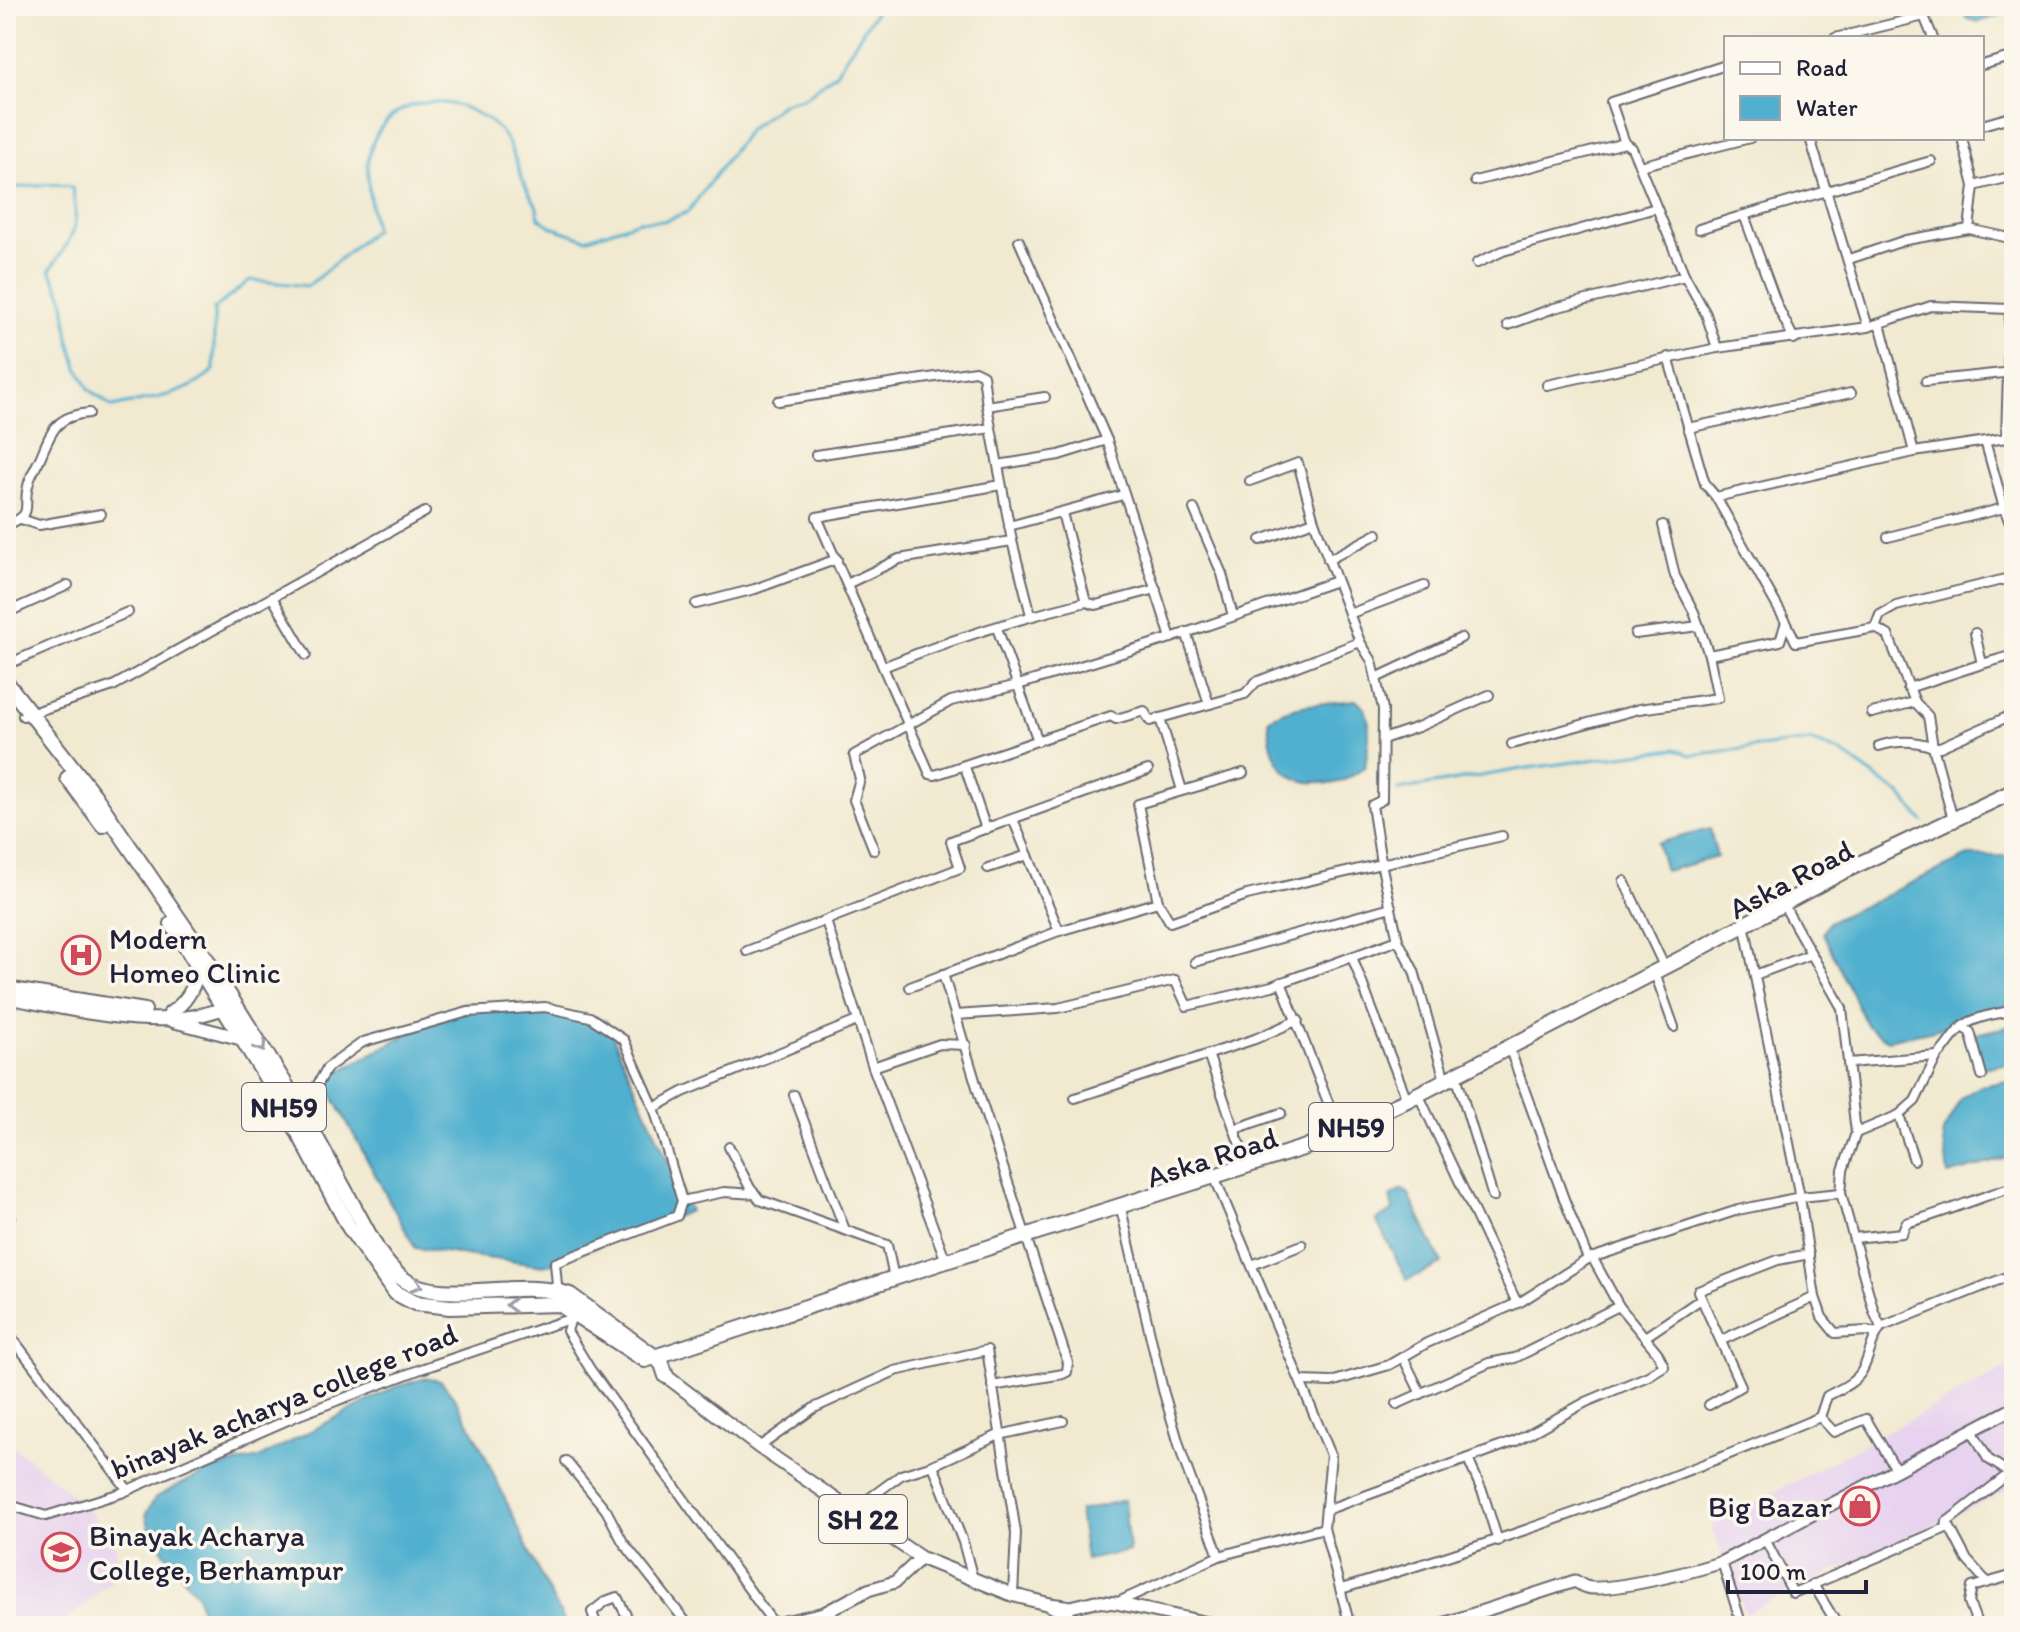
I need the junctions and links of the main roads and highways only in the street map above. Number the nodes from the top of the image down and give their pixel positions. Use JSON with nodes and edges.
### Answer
{"nodes":[{"id":1,"x":6,"y":682,"type":"edge"},
{"id":2,"x":6,"y":695,"type":"edge"},
{"id":3,"x":26,"y":715,"type":"junction"},
{"id":4,"x":2014,"y":791,"type":"edge"},
{"id":5,"x":2014,"y":799,"type":"edge"},
{"id":6,"x":1954,"y":822,"type":"junction"},
{"id":7,"x":1745,"y":929,"type":"junction"},
{"id":8,"x":199,"y":970,"type":"junction"},
{"id":9,"x":6,"y":988,"type":"edge"},
{"id":10,"x":6,"y":997,"type":"edge"},
{"id":11,"x":227,"y":1004,"type":"junction"},
{"id":12,"x":168,"y":1016,"type":"junction"},
{"id":13,"x":239,"y":1038,"type":"junction"},
{"id":14,"x":1414,"y":1100,"type":"junction"},
{"id":15,"x":294,"y":1111,"type":"junction"},
{"id":16,"x":1216,"y":1179,"type":"junction"},
{"id":17,"x":1028,"y":1240,"type":"junction"},
{"id":18,"x":568,"y":1308,"type":"junction"},
{"id":19,"x":657,"y":1365,"type":"junction"},
{"id":20,"x":1078,"y":1626,"type":"edge"}],
"edges":[{"from":1,"to":3,"type":"highway","number":"NH59"},
{"from":2,"to":3,"type":"highway","number":"NH59"},
{"from":3,"to":8,"type":"highway","number":"NH59"},
{"from":3,"to":11,"type":"highway","number":"NH59"},
{"from":4,"to":6,"type":"highway","number":"NH59"},
{"from":5,"to":6,"type":"highway","name":"Aska Road","number":"NH59"},
{"from":6,"to":7,"type":"highway","name":"Aska Road","number":"NH59"},
{"from":6,"to":7,"type":"highway","number":"NH59"},
{"from":7,"to":14,"type":"highway","name":"Aska Road","number":"NH59"},
{"from":8,"to":11,"type":"highway","number":"NH59"},
{"from":8,"to":12,"type":"main road"},
{"from":9,"to":12,"type":"main road"},
{"from":10,"to":12,"type":"main road"},
{"from":11,"to":12,"type":"main road"},
{"from":11,"to":13,"type":"highway","number":"NH59"},
{"from":11,"to":15,"type":"highway","number":"NH59","one_way":true},
{"from":12,"to":13,"type":"main road"},
{"from":13,"to":15,"type":"highway","number":"NH59"},
{"from":14,"to":16,"type":"highway","number":"NH59"},
{"from":14,"to":16,"type":"highway","name":"Aska Road","number":"NH59"},
{"from":15,"to":18,"type":"highway","number":"NH59"},
{"from":16,"to":17,"type":"highway","number":"NH59"},
{"from":16,"to":17,"type":"highway","name":"Aska Road","number":"NH59"},
{"from":17,"to":19,"type":"highway","name":"Aska Road","number":"NH59"},
{"from":17,"to":19,"type":"highway","number":"NH59"},
{"from":18,"to":19,"type":"highway"},
{"from":18,"to":19,"type":"highway"},
{"from":19,"to":20,"type":"main road","number":"SH 22"}]}
